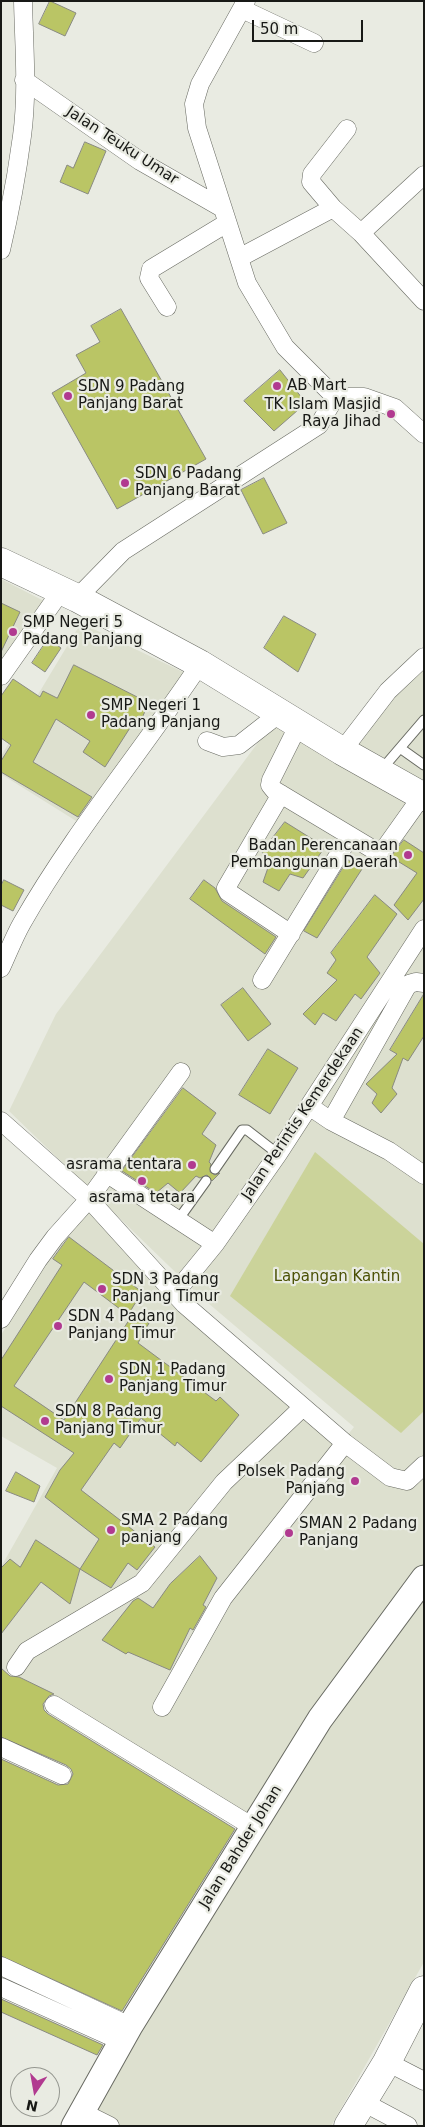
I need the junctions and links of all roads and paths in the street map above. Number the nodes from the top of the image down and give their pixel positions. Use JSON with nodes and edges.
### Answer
{"nodes":[{"id":1,"x":23,"y":1,"type":"edge"},
{"id":2,"x":244,"y":5,"type":"edge"},
{"id":3,"x":314,"y":43,"type":"dead end"},
{"id":4,"x":24,"y":80,"type":"junction"},
{"id":5,"x":347,"y":129,"type":"dead end"},
{"id":6,"x":424,"y":175,"type":"edge"},
{"id":7,"x":333,"y":208,"type":"junction"},
{"id":8,"x":224,"y":216,"type":"junction"},
{"id":9,"x":361,"y":234,"type":"junction"},
{"id":10,"x":1,"y":250,"type":"edge"},
{"id":11,"x":239,"y":258,"type":"junction"},
{"id":12,"x":424,"y":301,"type":"edge"},
{"id":13,"x":167,"y":307,"type":"dead end"},
{"id":14,"x":335,"y":397,"type":"junction"},
{"id":15,"x":424,"y":434,"type":"edge"},
{"id":16,"x":1,"y":562,"type":"edge"},
{"id":17,"x":69,"y":594,"type":"junction"},
{"id":18,"x":424,"y":657,"type":"edge"},
{"id":19,"x":200,"y":664,"type":"junction"},
{"id":20,"x":1,"y":676,"type":"edge"},
{"id":21,"x":289,"y":718,"type":"junction"},
{"id":22,"x":424,"y":720,"type":"edge"},
{"id":23,"x":207,"y":741,"type":"dead end"},
{"id":24,"x":400,"y":748,"type":"junction"},
{"id":25,"x":342,"y":751,"type":"junction"},
{"id":26,"x":424,"y":765,"type":"edge"},
{"id":27,"x":380,"y":772,"type":"junction"},
{"id":28,"x":281,"y":794,"type":"junction"},
{"id":29,"x":423,"y":796,"type":"edge"},
{"id":30,"x":350,"y":836,"type":"junction"},
{"id":31,"x":424,"y":929,"type":"edge"},
{"id":32,"x":291,"y":934,"type":"junction"},
{"id":33,"x":1,"y":968,"type":"edge"},
{"id":34,"x":262,"y":980,"type":"dead end"},
{"id":35,"x":424,"y":983,"type":"edge"},
{"id":36,"x":181,"y":1072,"type":"dead end"},
{"id":37,"x":309,"y":1106,"type":"junction"},
{"id":38,"x":332,"y":1121,"type":"junction"},
{"id":39,"x":1,"y":1122,"type":"edge"},
{"id":40,"x":278,"y":1154,"type":"junction"},
{"id":41,"x":215,"y":1168,"type":"dead end"},
{"id":42,"x":106,"y":1173,"type":"junction"},
{"id":43,"x":424,"y":1175,"type":"edge"},
{"id":44,"x":206,"y":1181,"type":"dead end"},
{"id":45,"x":89,"y":1199,"type":"junction"},
{"id":46,"x":178,"y":1220,"type":"junction"},
{"id":47,"x":215,"y":1244,"type":"junction"},
{"id":48,"x":175,"y":1293,"type":"junction"},
{"id":49,"x":3,"y":1313,"type":"edge"},
{"id":50,"x":303,"y":1407,"type":"junction"},
{"id":51,"x":345,"y":1443,"type":"junction"},
{"id":52,"x":424,"y":1465,"type":"edge"},
{"id":53,"x":424,"y":1578,"type":"edge"},
{"id":54,"x":16,"y":1666,"type":"dead end"},
{"id":55,"x":54,"y":1705,"type":"dead end"},
{"id":56,"x":162,"y":1707,"type":"dead end"},
{"id":57,"x":1,"y":1747,"type":"edge"},
{"id":58,"x":62,"y":1775,"type":"dead end"},
{"id":59,"x":253,"y":1827,"type":"junction"},
{"id":60,"x":1,"y":1966,"type":"edge"},
{"id":61,"x":1,"y":1987,"type":"edge"},
{"id":62,"x":424,"y":1990,"type":"edge"},
{"id":63,"x":126,"y":2033,"type":"junction"},
{"id":64,"x":387,"y":2062,"type":"junction"},
{"id":65,"x":424,"y":2081,"type":"edge"},
{"id":66,"x":363,"y":2102,"type":"junction"},
{"id":67,"x":78,"y":2119,"type":"edge"},
{"id":68,"x":110,"y":2126,"type":"edge"},
{"id":69,"x":348,"y":2126,"type":"edge"},
{"id":70,"x":408,"y":2126,"type":"edge"}],
"edges":[{"from":1,"to":4,"type":"street"},
{"from":2,"to":3,"type":"street"},
{"from":2,"to":8,"type":"street"},
{"from":4,"to":8,"type":"street","name":"Jalan Teuku Umar"},
{"from":4,"to":10,"type":"street"},
{"from":5,"to":7,"type":"street"},
{"from":6,"to":9,"type":"street"},
{"from":7,"to":9,"type":"street"},
{"from":7,"to":11,"type":"street"},
{"from":8,"to":11,"type":"street"},
{"from":8,"to":13,"type":"street"},
{"from":9,"to":12,"type":"street"},
{"from":11,"to":14,"type":"street"},
{"from":14,"to":15,"type":"street"},
{"from":14,"to":17,"type":"street"},
{"from":16,"to":17,"type":"highway"},
{"from":17,"to":19,"type":"highway"},
{"from":17,"to":20,"type":"street"},
{"from":18,"to":25,"type":"street"},
{"from":19,"to":21,"type":"highway"},
{"from":19,"to":33,"type":"street"},
{"from":21,"to":23,"type":"street"},
{"from":21,"to":25,"type":"highway"},
{"from":21,"to":28,"type":"street"},
{"from":22,"to":24,"type":"lane"},
{"from":24,"to":26,"type":"lane"},
{"from":24,"to":27,"type":"lane"},
{"from":25,"to":27,"type":"highway"},
{"from":27,"to":29,"type":"highway"},
{"from":28,"to":30,"type":"street"},
{"from":28,"to":32,"type":"street"},
{"from":29,"to":30,"type":"street"},
{"from":30,"to":32,"type":"street"},
{"from":31,"to":37,"type":"street","name":"Jalan Perintis Kemerdekaan"},
{"from":32,"to":34,"type":"street"},
{"from":35,"to":38,"type":"street"},
{"from":36,"to":42,"type":"street"},
{"from":37,"to":38,"type":"street"},
{"from":37,"to":40,"type":"street","name":"Jalan Perintis Kemerdekaan"},
{"from":38,"to":43,"type":"street"},
{"from":39,"to":45,"type":"street"},
{"from":40,"to":41,"type":"lane"},
{"from":40,"to":47,"type":"street","name":"Jalan Perintis Kemerdekaan"},
{"from":42,"to":45,"type":"street"},
{"from":42,"to":46,"type":"street"},
{"from":44,"to":46,"type":"lane"},
{"from":45,"to":48,"type":"street"},
{"from":45,"to":49,"type":"street"},
{"from":46,"to":47,"type":"street"},
{"from":47,"to":48,"type":"street","name":"Jalan Perintis Kemerdekaan"},
{"from":48,"to":50,"type":"street"},
{"from":50,"to":51,"type":"street"},
{"from":50,"to":54,"type":"street"},
{"from":51,"to":52,"type":"street"},
{"from":51,"to":56,"type":"street"},
{"from":53,"to":59,"type":"main road","name":"Jalan Bahder Johan"},
{"from":55,"to":59,"type":"street"},
{"from":57,"to":58,"type":"street"},
{"from":59,"to":63,"type":"main road","name":"Jalan Bahder Johan"},
{"from":60,"to":63,"type":"street"},
{"from":61,"to":63,"type":"street"},
{"from":62,"to":64,"type":"highway"},
{"from":63,"to":67,"type":"main road","name":"Jalan Bahder Johan"},
{"from":64,"to":65,"type":"street"},
{"from":64,"to":66,"type":"highway"},
{"from":66,"to":69,"type":"highway"},
{"from":66,"to":70,"type":"street"},
{"from":67,"to":68,"type":"street"}]}
